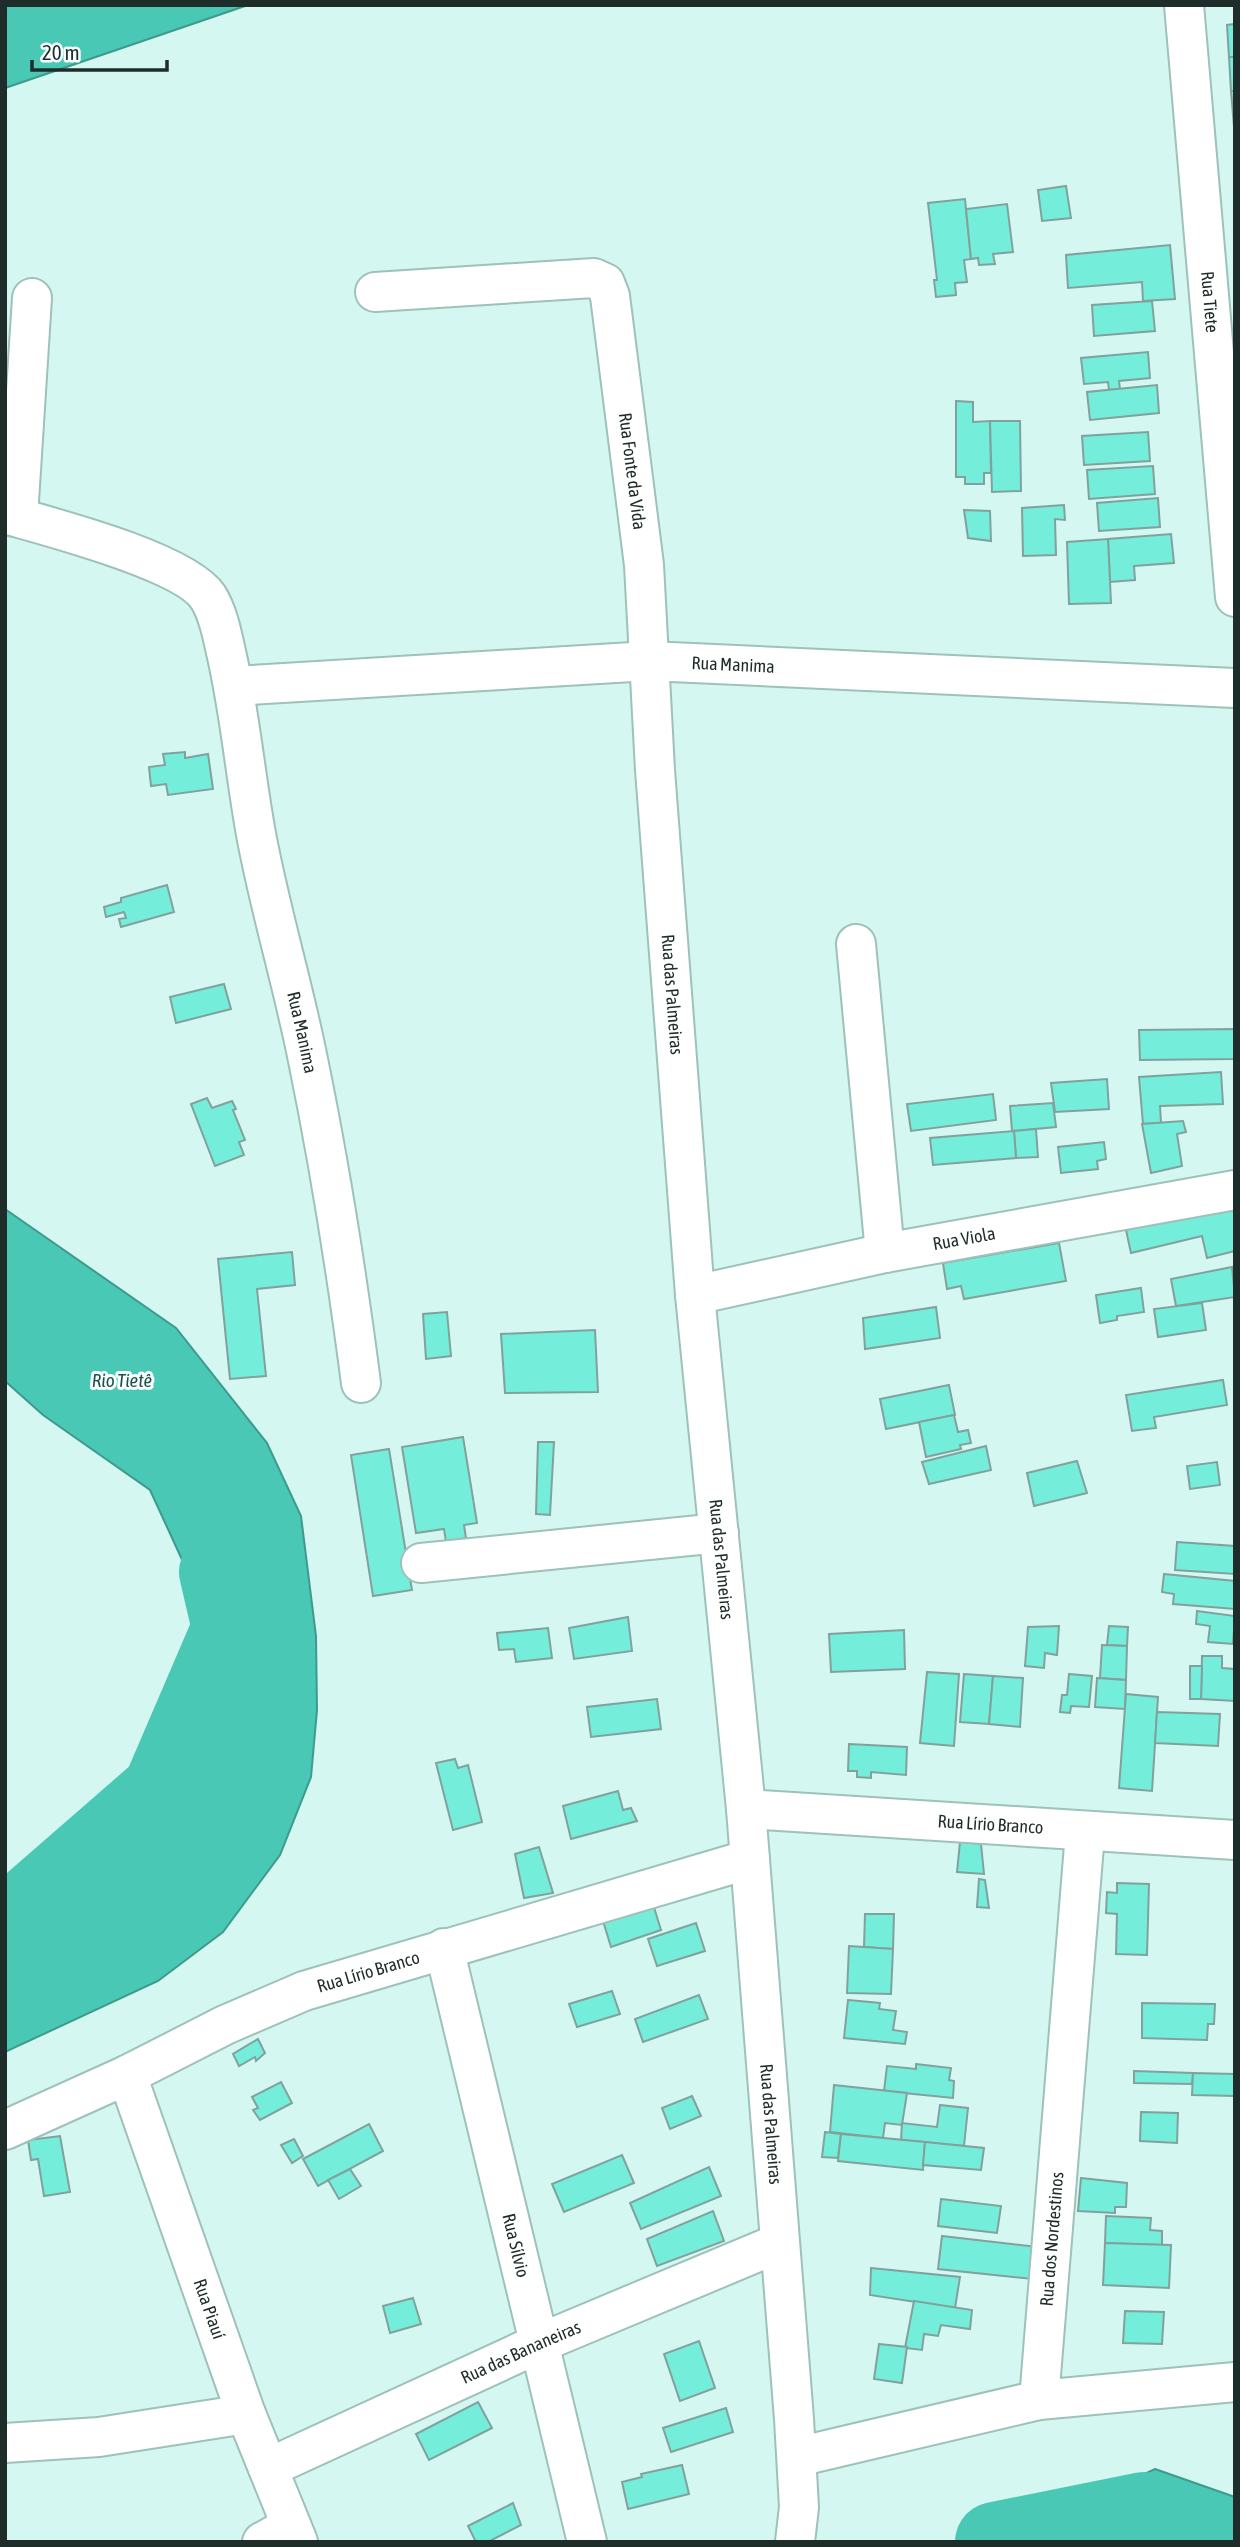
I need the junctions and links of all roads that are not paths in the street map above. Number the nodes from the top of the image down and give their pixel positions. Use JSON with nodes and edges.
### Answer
{"nodes":[{"id":1,"x":1184,"y":5,"type":"edge"},
{"id":2,"x":375,"y":292,"type":"dead end"},
{"id":3,"x":32,"y":298,"type":"dead end"},
{"id":4,"x":12,"y":516,"type":"edge"},
{"id":5,"x":1235,"y":597,"type":"edge"},
{"id":6,"x":649,"y":661,"type":"junction"},
{"id":7,"x":234,"y":686,"type":"junction"},
{"id":8,"x":1235,"y":688,"type":"edge"},
{"id":9,"x":856,"y":944,"type":"dead end"},
{"id":10,"x":1235,"y":1190,"type":"edge"},
{"id":11,"x":885,"y":1254,"type":"junction"},
{"id":12,"x":695,"y":1295,"type":"junction"},
{"id":13,"x":360,"y":1383,"type":"dead end"},
{"id":14,"x":719,"y":1532,"type":"junction"},
{"id":15,"x":421,"y":1563,"type":"dead end"},
{"id":16,"x":746,"y":1809,"type":"junction"},
{"id":17,"x":1085,"y":1833,"type":"junction"},
{"id":18,"x":1235,"y":1840,"type":"edge"},
{"id":19,"x":750,"y":1859,"type":"junction"},
{"id":20,"x":444,"y":1948,"type":"junction"},
{"id":21,"x":127,"y":2075,"type":"junction"},
{"id":22,"x":5,"y":2130,"type":"edge"},
{"id":23,"x":779,"y":2243,"type":"junction"},
{"id":24,"x":540,"y":2343,"type":"junction"},
{"id":25,"x":1235,"y":2382,"type":"edge"},
{"id":26,"x":1039,"y":2400,"type":"junction"},
{"id":27,"x":246,"y":2414,"type":"junction"},
{"id":28,"x":5,"y":2443,"type":"edge"},
{"id":29,"x":797,"y":2457,"type":"junction"},
{"id":30,"x":268,"y":2468,"type":"junction"},
{"id":31,"x":284,"y":2536,"type":"edge"},
{"id":32,"x":587,"y":2542,"type":"edge"},
{"id":33,"x":795,"y":2542,"type":"edge"}],
"edges":[{"from":1,"to":5,"type":"street","name":"Rua Tiete"},
{"from":2,"to":6,"type":"street","name":"Rua Fonte da Vida"},
{"from":3,"to":4,"type":"street"},
{"from":4,"to":7,"type":"street","name":"Rua Manima"},
{"from":6,"to":7,"type":"street","name":"Rua Manima"},
{"from":6,"to":8,"type":"street","name":"Rua Manima"},
{"from":6,"to":12,"type":"street","name":"Rua das Palmeiras"},
{"from":7,"to":13,"type":"street","name":"Rua Manima"},
{"from":9,"to":11,"type":"street"},
{"from":10,"to":11,"type":"street","name":"Rua Viola"},
{"from":11,"to":12,"type":"street","name":"Rua Viola"},
{"from":12,"to":14,"type":"street","name":"Rua das Palmeiras"},
{"from":14,"to":15,"type":"street"},
{"from":14,"to":16,"type":"street","name":"Rua das Palmeiras"},
{"from":16,"to":17,"type":"street","name":"Rua Lírio Branco"},
{"from":16,"to":19,"type":"street","name":"Rua das Palmeiras"},
{"from":17,"to":18,"type":"street","name":"Rua Lírio Branco"},
{"from":17,"to":26,"type":"street","name":"Rua dos Nordestinos"},
{"from":19,"to":20,"type":"street","name":"Rua Lírio Branco"},
{"from":19,"to":23,"type":"street","name":"Rua das Palmeiras"},
{"from":20,"to":21,"type":"street","name":"Rua Lírio Branco"},
{"from":20,"to":24,"type":"street","name":"Rua Sílvio"},
{"from":21,"to":22,"type":"street","name":"Rua Lírio Branco"},
{"from":21,"to":27,"type":"street","name":"Rua Piauí"},
{"from":23,"to":24,"type":"street","name":"Rua das Bananeiras"},
{"from":23,"to":29,"type":"street","name":"Rua das Palmeiras"},
{"from":24,"to":30,"type":"street","name":"Rua das Bananeiras"},
{"from":24,"to":32,"type":"street","name":"Rua Sílvio"},
{"from":25,"to":26,"type":"street"},
{"from":26,"to":29,"type":"street"},
{"from":27,"to":28,"type":"street"},
{"from":27,"to":30,"type":"street","name":"Rua Piauí"},
{"from":29,"to":33,"type":"street"},
{"from":30,"to":31,"type":"street","name":"Rua Piauí"}]}
